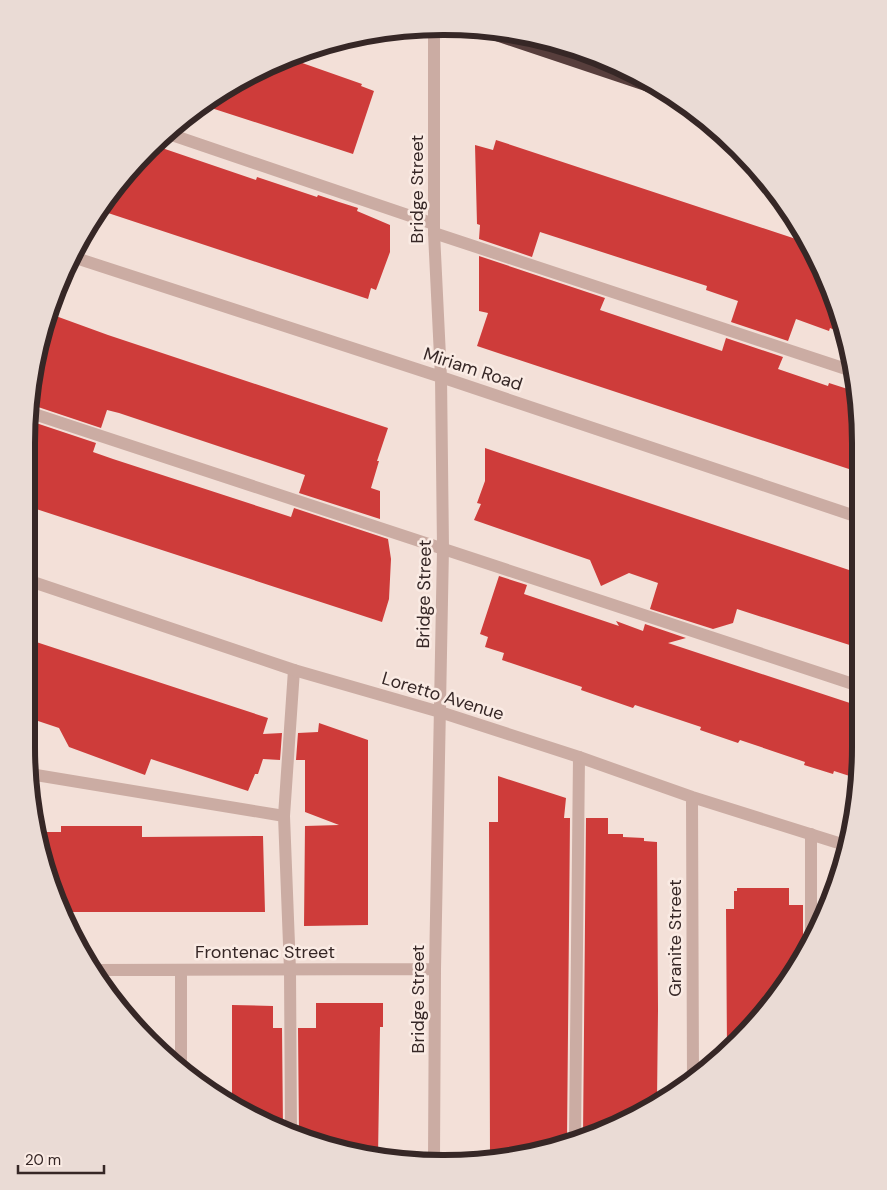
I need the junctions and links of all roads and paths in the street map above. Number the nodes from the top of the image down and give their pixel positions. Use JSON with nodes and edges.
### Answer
{"nodes":[{"id":1,"x":434,"y":35,"type":"edge"},
{"id":2,"x":529,"y":44,"type":"edge"},
{"id":3,"x":618,"y":74,"type":"edge"},
{"id":4,"x":174,"y":136,"type":"edge"},
{"id":5,"x":434,"y":228,"type":"junction"},
{"id":6,"x":79,"y":259,"type":"edge"},
{"id":7,"x":845,"y":369,"type":"edge"},
{"id":8,"x":441,"y":377,"type":"junction"},
{"id":9,"x":36,"y":415,"type":"edge"},
{"id":10,"x":852,"y":515,"type":"edge"},
{"id":11,"x":443,"y":548,"type":"junction"},
{"id":12,"x":35,"y":583,"type":"edge"},
{"id":13,"x":294,"y":670,"type":"junction"},
{"id":14,"x":852,"y":684,"type":"edge"},
{"id":15,"x":440,"y":712,"type":"junction"},
{"id":16,"x":579,"y":757,"type":"junction"},
{"id":17,"x":36,"y":775,"type":"edge"},
{"id":18,"x":692,"y":797,"type":"junction"},
{"id":19,"x":284,"y":816,"type":"junction"},
{"id":20,"x":811,"y":834,"type":"junction"},
{"id":21,"x":840,"y":843,"type":"edge"},
{"id":22,"x":811,"y":925,"type":"edge"},
{"id":23,"x":435,"y":969,"type":"junction"},
{"id":24,"x":102,"y":970,"type":"edge"},
{"id":25,"x":181,"y":970,"type":"junction"},
{"id":26,"x":290,"y":970,"type":"junction"},
{"id":27,"x":181,"y":1060,"type":"edge"},
{"id":28,"x":693,"y":1070,"type":"edge"},
{"id":29,"x":292,"y":1126,"type":"edge"},
{"id":30,"x":575,"y":1133,"type":"edge"},
{"id":31,"x":434,"y":1155,"type":"edge"}],
"edges":[{"from":1,"to":5,"type":"street","name":"Bridge Street"},
{"from":2,"to":3,"type":"highway"},
{"from":4,"to":5,"type":"street"},
{"from":5,"to":7,"type":"street"},
{"from":5,"to":8,"type":"street","name":"Bridge Street"},
{"from":6,"to":8,"type":"street","name":"Miriam Road"},
{"from":8,"to":10,"type":"street","name":"Miriam Road"},
{"from":8,"to":11,"type":"street","name":"Bridge Street"},
{"from":9,"to":11,"type":"street"},
{"from":11,"to":14,"type":"street"},
{"from":11,"to":15,"type":"street","name":"Bridge Street"},
{"from":12,"to":13,"type":"street","name":"Loretto Avenue"},
{"from":13,"to":15,"type":"street","name":"Loretto Avenue"},
{"from":13,"to":19,"type":"street"},
{"from":15,"to":16,"type":"street","name":"Loretto Avenue"},
{"from":15,"to":23,"type":"street","name":"Bridge Street"},
{"from":16,"to":18,"type":"street","name":"Loretto Avenue"},
{"from":16,"to":30,"type":"street"},
{"from":17,"to":19,"type":"street"},
{"from":18,"to":20,"type":"street","name":"Loretto Avenue"},
{"from":18,"to":28,"type":"street","name":"Granite Street"},
{"from":19,"to":26,"type":"street"},
{"from":20,"to":21,"type":"street","name":"Loretto Avenue"},
{"from":20,"to":22,"type":"street"},
{"from":23,"to":26,"type":"street","name":"Frontenac Street"},
{"from":23,"to":31,"type":"street","name":"Bridge Street"},
{"from":24,"to":25,"type":"street","name":"Frontenac Street"},
{"from":25,"to":26,"type":"street","name":"Frontenac Street"},
{"from":25,"to":27,"type":"street"},
{"from":26,"to":29,"type":"street"}]}
